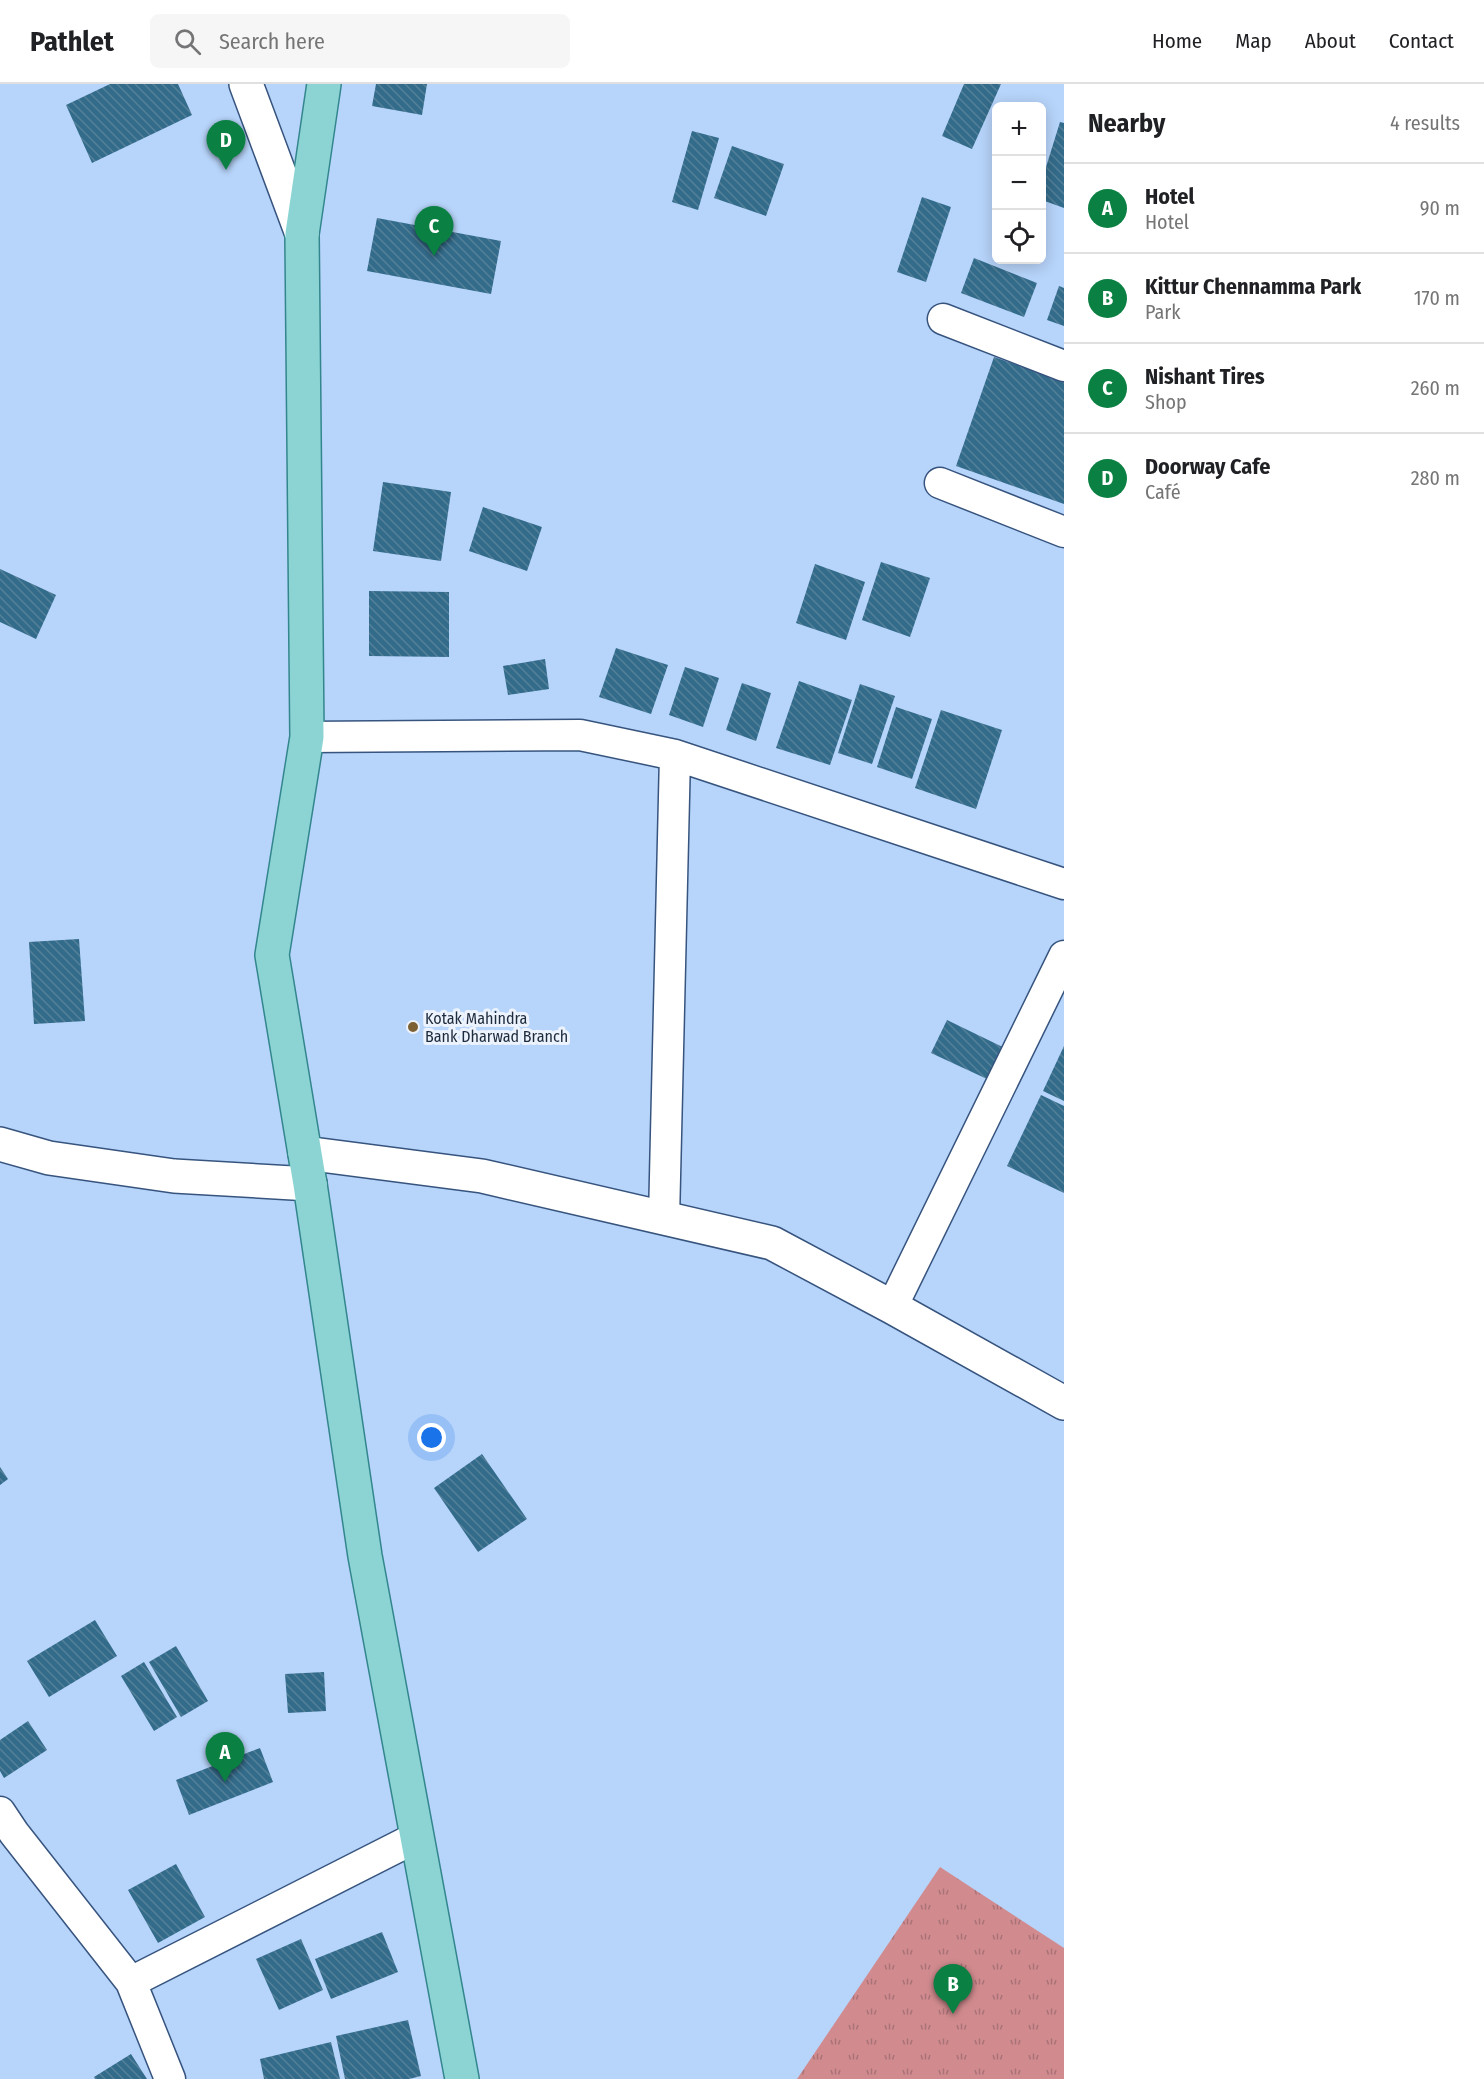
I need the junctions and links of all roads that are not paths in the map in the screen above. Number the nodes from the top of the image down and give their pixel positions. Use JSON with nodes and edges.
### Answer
{"nodes":[{"id":1,"x":246,"y":84,"type":"edge"},
{"id":2,"x":324,"y":84,"type":"edge"},
{"id":3,"x":302,"y":234,"type":"junction"},
{"id":4,"x":943,"y":319,"type":"dead end"},
{"id":5,"x":1064,"y":366,"type":"edge"},
{"id":6,"x":940,"y":483,"type":"dead end"},
{"id":7,"x":1064,"y":532,"type":"edge"},
{"id":8,"x":307,"y":737,"type":"junction"},
{"id":9,"x":675,"y":756,"type":"junction"},
{"id":10,"x":1064,"y":884,"type":"edge"},
{"id":11,"x":1064,"y":956,"type":"edge"},
{"id":12,"x":0,"y":1144,"type":"edge"},
{"id":13,"x":307,"y":1169,"type":"junction"},
{"id":14,"x":664,"y":1219,"type":"junction"},
{"id":15,"x":892,"y":1306,"type":"junction"},
{"id":16,"x":1064,"y":1403,"type":"edge"},
{"id":17,"x":0,"y":1812,"type":"edge"},
{"id":18,"x":417,"y":1838,"type":"junction"},
{"id":19,"x":131,"y":1982,"type":"junction"},
{"id":20,"x":170,"y":2079,"type":"edge"},
{"id":21,"x":462,"y":2079,"type":"edge"}],
"edges":[{"from":1,"to":3,"type":"street"},
{"from":2,"to":3,"type":"main road"},
{"from":3,"to":8,"type":"main road"},
{"from":4,"to":5,"type":"street"},
{"from":6,"to":7,"type":"street"},
{"from":8,"to":9,"type":"street"},
{"from":8,"to":13,"type":"main road"},
{"from":9,"to":10,"type":"street"},
{"from":9,"to":14,"type":"street"},
{"from":11,"to":15,"type":"street"},
{"from":12,"to":13,"type":"street"},
{"from":13,"to":14,"type":"street"},
{"from":13,"to":18,"type":"main road"},
{"from":14,"to":15,"type":"street"},
{"from":15,"to":16,"type":"street"},
{"from":17,"to":19,"type":"street"},
{"from":18,"to":19,"type":"street"},
{"from":18,"to":21,"type":"main road"},
{"from":19,"to":20,"type":"street"}]}
